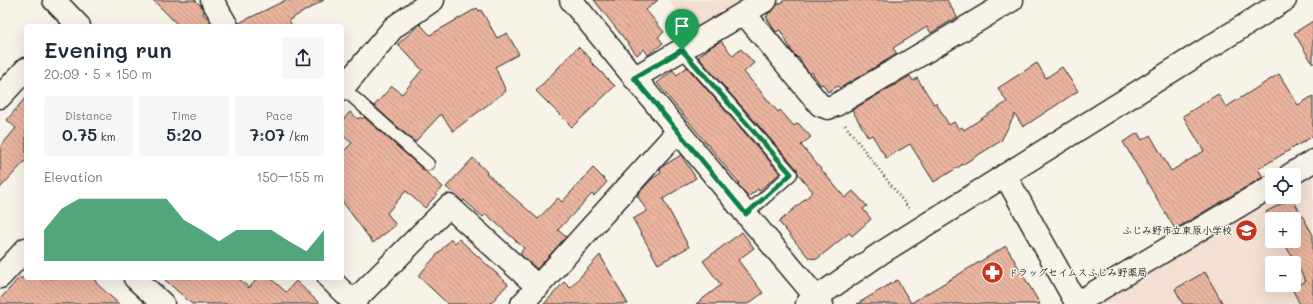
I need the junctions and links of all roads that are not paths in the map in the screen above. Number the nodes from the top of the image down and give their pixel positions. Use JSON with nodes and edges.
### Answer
{"nodes":[{"id":1,"x":54,"y":0,"type":"edge"},
{"id":2,"x":212,"y":0,"type":"edge"},
{"id":3,"x":433,"y":0,"type":"edge"},
{"id":4,"x":571,"y":0,"type":"edge"},
{"id":5,"x":766,"y":0,"type":"edge"},
{"id":6,"x":1012,"y":0,"type":"edge"},
{"id":7,"x":1285,"y":0,"type":"edge"},
{"id":8,"x":744,"y":13,"type":"junction"},
{"id":9,"x":73,"y":24,"type":"edge"},
{"id":10,"x":226,"y":24,"type":"edge"},
{"id":11,"x":682,"y":50,"type":"junction"},
{"id":12,"x":24,"y":71,"type":"edge"},
{"id":13,"x":634,"y":78,"type":"junction"},
{"id":14,"x":344,"y":87,"type":"edge"},
{"id":15,"x":344,"y":89,"type":"edge"},
{"id":16,"x":0,"y":97,"type":"edge"},
{"id":17,"x":678,"y":131,"type":"junction"},
{"id":18,"x":1313,"y":161,"type":"edge"},
{"id":19,"x":428,"y":164,"type":"dead end"},
{"id":20,"x":1301,"y":168,"type":"edge"},
{"id":21,"x":1005,"y":175,"type":"junction"},
{"id":22,"x":1265,"y":190,"type":"edge"},
{"id":23,"x":746,"y":214,"type":"junction"},
{"id":24,"x":24,"y":251,"type":"edge"},
{"id":25,"x":0,"y":277,"type":"edge"},
{"id":26,"x":137,"y":280,"type":"edge"},
{"id":27,"x":331,"y":280,"type":"edge"},
{"id":28,"x":538,"y":287,"type":"junction"},
{"id":29,"x":815,"y":302,"type":"edge"},
{"id":30,"x":354,"y":303,"type":"edge"},
{"id":31,"x":163,"y":304,"type":"edge"},
{"id":32,"x":522,"y":304,"type":"edge"},
{"id":33,"x":1077,"y":304,"type":"edge"}],
"edges":[{"from":1,"to":9,"type":"street"},
{"from":2,"to":10,"type":"street"},
{"from":3,"to":14,"type":"street"},
{"from":4,"to":13,"type":"street"},
{"from":5,"to":8,"type":"street"},
{"from":6,"to":8,"type":"street"},
{"from":7,"to":21,"type":"street"},
{"from":8,"to":11,"type":"street"},
{"from":11,"to":13,"type":"street"},
{"from":11,"to":23,"type":"lane"},
{"from":12,"to":16,"type":"street"},
{"from":13,"to":17,"type":"street"},
{"from":15,"to":19,"type":"lane"},
{"from":17,"to":23,"type":"street"},
{"from":17,"to":28,"type":"street"},
{"from":18,"to":20,"type":"street"},
{"from":21,"to":29,"type":"street"},
{"from":21,"to":33,"type":"street"},
{"from":22,"to":33,"type":"street"},
{"from":23,"to":29,"type":"street"},
{"from":24,"to":25,"type":"street"},
{"from":26,"to":31,"type":"street"},
{"from":27,"to":30,"type":"street"},
{"from":28,"to":30,"type":"street"},
{"from":28,"to":32,"type":"street"}]}
